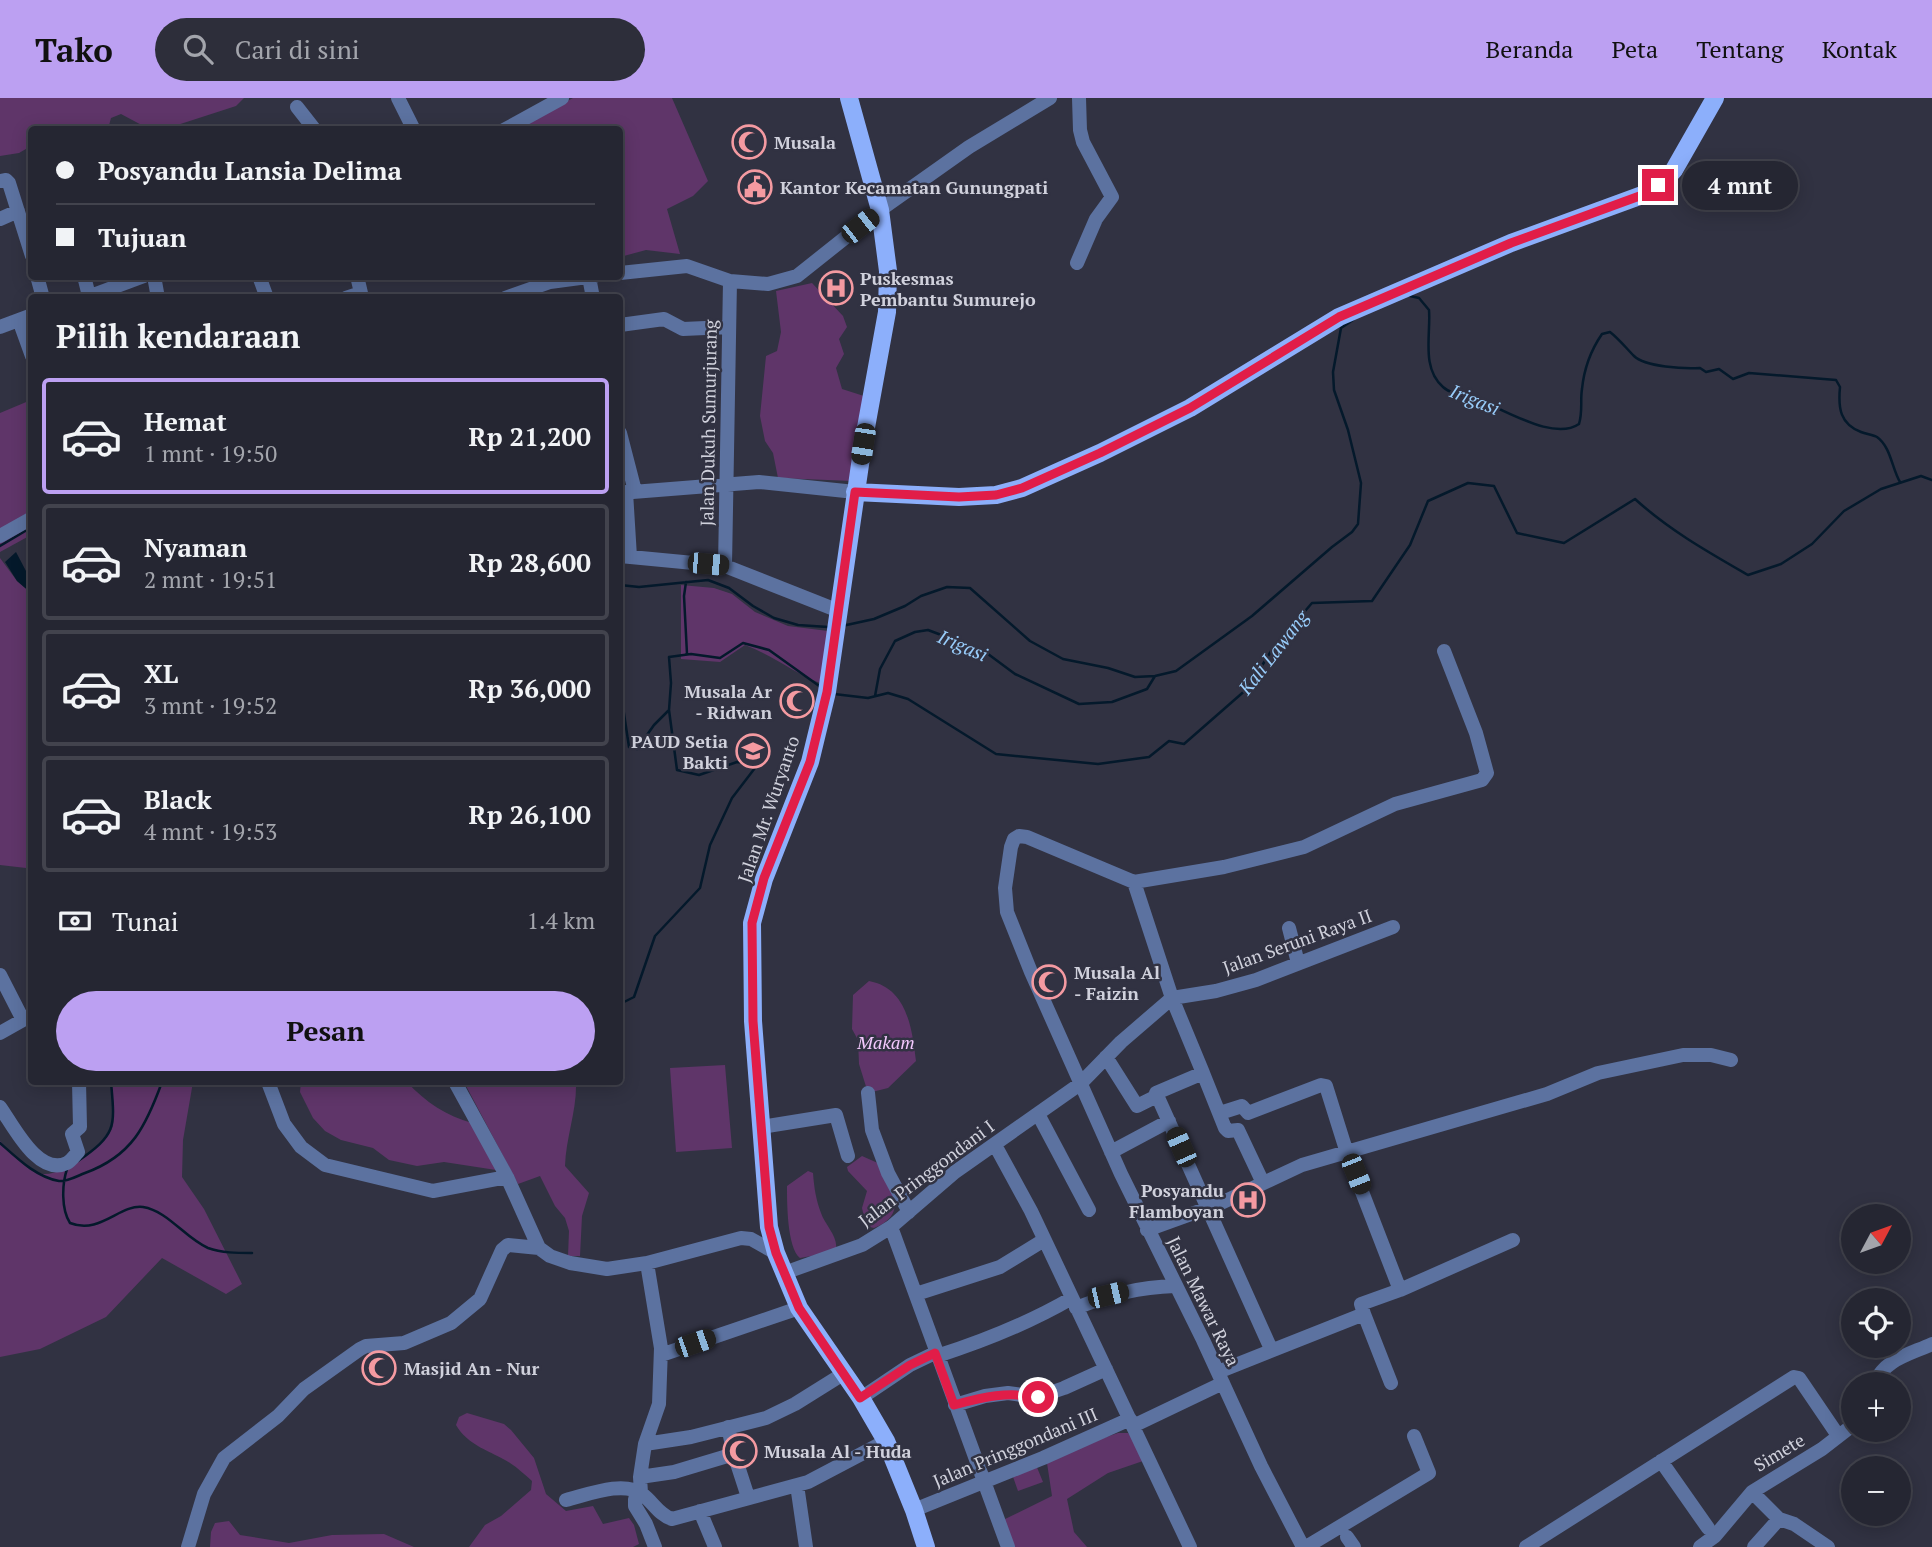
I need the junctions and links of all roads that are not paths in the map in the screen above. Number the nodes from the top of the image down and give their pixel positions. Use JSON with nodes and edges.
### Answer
{"nodes":[{"id":1,"x":398,"y":98,"type":"edge"},
{"id":2,"x":562,"y":98,"type":"edge"},
{"id":3,"x":849,"y":98,"type":"edge"},
{"id":4,"x":1049,"y":98,"type":"edge"},
{"id":5,"x":1079,"y":98,"type":"edge"},
{"id":6,"x":1715,"y":98,"type":"edge"},
{"id":7,"x":297,"y":107,"type":"dead end"},
{"id":8,"x":312,"y":126,"type":"edge"},
{"id":9,"x":412,"y":126,"type":"edge"},
{"id":10,"x":511,"y":126,"type":"edge"},
{"id":11,"x":0,"y":181,"type":"edge"},
{"id":12,"x":880,"y":210,"type":"junction"},
{"id":13,"x":18,"y":211,"type":"junction"},
{"id":14,"x":0,"y":219,"type":"edge"},
{"id":15,"x":28,"y":243,"type":"edge"},
{"id":16,"x":1077,"y":262,"type":"dead end"},
{"id":17,"x":623,"y":273,"type":"edge"},
{"id":18,"x":133,"y":280,"type":"edge"},
{"id":19,"x":546,"y":280,"type":"edge"},
{"id":20,"x":730,"y":281,"type":"junction"},
{"id":21,"x":95,"y":294,"type":"edge"},
{"id":22,"x":514,"y":294,"type":"edge"},
{"id":23,"x":25,"y":318,"type":"edge"},
{"id":24,"x":623,"y":325,"type":"edge"},
{"id":25,"x":0,"y":327,"type":"edge"},
{"id":26,"x":728,"y":327,"type":"junction"},
{"id":27,"x":27,"y":361,"type":"edge"},
{"id":28,"x":623,"y":458,"type":"edge"},
{"id":29,"x":726,"y":483,"type":"junction"},
{"id":30,"x":627,"y":492,"type":"edge"},
{"id":31,"x":855,"y":492,"type":"junction"},
{"id":32,"x":28,"y":520,"type":"edge"},
{"id":33,"x":0,"y":536,"type":"edge"},
{"id":34,"x":625,"y":557,"type":"edge"},
{"id":35,"x":725,"y":566,"type":"junction"},
{"id":36,"x":839,"y":611,"type":"junction"},
{"id":37,"x":1444,"y":651,"type":"dead end"},
{"id":38,"x":1134,"y":882,"type":"junction"},
{"id":39,"x":1393,"y":927,"type":"dead end"},
{"id":40,"x":1289,"y":928,"type":"dead end"},
{"id":41,"x":1298,"y":963,"type":"junction"},
{"id":42,"x":0,"y":975,"type":"edge"},
{"id":43,"x":1172,"y":998,"type":"junction"},
{"id":44,"x":27,"y":1018,"type":"edge"},
{"id":45,"x":0,"y":1033,"type":"edge"},
{"id":46,"x":1106,"y":1056,"type":"junction"},
{"id":47,"x":1731,"y":1060,"type":"dead end"},
{"id":48,"x":1203,"y":1073,"type":"junction"},
{"id":49,"x":1080,"y":1084,"type":"junction"},
{"id":50,"x":79,"y":1085,"type":"edge"},
{"id":51,"x":269,"y":1085,"type":"edge"},
{"id":52,"x":457,"y":1085,"type":"edge"},
{"id":53,"x":868,"y":1094,"type":"dead end"},
{"id":54,"x":1157,"y":1096,"type":"junction"},
{"id":55,"x":0,"y":1107,"type":"edge"},
{"id":56,"x":1220,"y":1113,"type":"junction"},
{"id":57,"x":1038,"y":1114,"type":"junction"},
{"id":58,"x":1169,"y":1121,"type":"junction"},
{"id":59,"x":761,"y":1127,"type":"junction"},
{"id":60,"x":995,"y":1145,"type":"junction"},
{"id":61,"x":1111,"y":1152,"type":"junction"},
{"id":62,"x":1348,"y":1153,"type":"junction"},
{"id":63,"x":848,"y":1156,"type":"dead end"},
{"id":64,"x":507,"y":1177,"type":"junction"},
{"id":65,"x":1263,"y":1182,"type":"junction"},
{"id":66,"x":1207,"y":1208,"type":"junction"},
{"id":67,"x":1088,"y":1210,"type":"dead end"},
{"id":68,"x":909,"y":1212,"type":"junction"},
{"id":69,"x":891,"y":1227,"type":"junction"},
{"id":70,"x":1147,"y":1230,"type":"junction"},
{"id":71,"x":1044,"y":1240,"type":"junction"},
{"id":72,"x":1513,"y":1240,"type":"dead end"},
{"id":73,"x":540,"y":1248,"type":"junction"},
{"id":74,"x":776,"y":1253,"type":"junction"},
{"id":75,"x":647,"y":1263,"type":"junction"},
{"id":76,"x":784,"y":1273,"type":"junction"},
{"id":77,"x":1175,"y":1286,"type":"junction"},
{"id":78,"x":1401,"y":1290,"type":"junction"},
{"id":79,"x":916,"y":1294,"type":"junction"},
{"id":80,"x":1074,"y":1303,"type":"junction"},
{"id":81,"x":799,"y":1308,"type":"junction"},
{"id":82,"x":1364,"y":1314,"type":"junction"},
{"id":83,"x":1932,"y":1344,"type":"edge"},
{"id":84,"x":1271,"y":1349,"type":"junction"},
{"id":85,"x":936,"y":1354,"type":"junction"},
{"id":86,"x":661,"y":1355,"type":"junction"},
{"id":87,"x":1105,"y":1369,"type":"junction"},
{"id":88,"x":1880,"y":1372,"type":"edge"},
{"id":89,"x":844,"y":1374,"type":"junction"},
{"id":90,"x":1220,"y":1377,"type":"junction"},
{"id":91,"x":1391,"y":1383,"type":"dead end"},
{"id":92,"x":860,"y":1398,"type":"junction"},
{"id":93,"x":954,"y":1405,"type":"junction"},
{"id":94,"x":1131,"y":1422,"type":"junction"},
{"id":95,"x":728,"y":1427,"type":"junction"},
{"id":96,"x":1835,"y":1431,"type":"dead end"},
{"id":97,"x":1841,"y":1434,"type":"edge"},
{"id":98,"x":1414,"y":1436,"type":"dead end"},
{"id":99,"x":886,"y":1441,"type":"junction"},
{"id":100,"x":645,"y":1444,"type":"junction"},
{"id":101,"x":734,"y":1454,"type":"junction"},
{"id":102,"x":1661,"y":1461,"type":"junction"},
{"id":103,"x":640,"y":1477,"type":"junction"},
{"id":104,"x":984,"y":1481,"type":"junction"},
{"id":105,"x":797,"y":1485,"type":"junction"},
{"id":106,"x":1752,"y":1492,"type":"junction"},
{"id":107,"x":640,"y":1493,"type":"junction"},
{"id":108,"x":748,"y":1497,"type":"junction"},
{"id":109,"x":566,"y":1500,"type":"dead end"},
{"id":110,"x":914,"y":1510,"type":"junction"},
{"id":111,"x":700,"y":1511,"type":"junction"},
{"id":112,"x":1779,"y":1519,"type":"junction"},
{"id":113,"x":1708,"y":1528,"type":"dead end"},
{"id":114,"x":1530,"y":1546,"type":"edge"},
{"id":115,"x":188,"y":1547,"type":"edge"},
{"id":116,"x":654,"y":1547,"type":"edge"},
{"id":117,"x":715,"y":1547,"type":"edge"},
{"id":118,"x":806,"y":1547,"type":"edge"},
{"id":119,"x":926,"y":1547,"type":"edge"},
{"id":120,"x":1008,"y":1547,"type":"edge"},
{"id":121,"x":1190,"y":1547,"type":"edge"},
{"id":122,"x":1305,"y":1547,"type":"edge"},
{"id":123,"x":1700,"y":1547,"type":"edge"},
{"id":124,"x":1754,"y":1547,"type":"edge"},
{"id":125,"x":1828,"y":1547,"type":"edge"}],
"edges":[{"from":1,"to":9,"type":"street"},
{"from":2,"to":10,"type":"street"},
{"from":3,"to":12,"type":"main road","name":"Jalan Mr. Wuryanto"},
{"from":4,"to":12,"type":"street"},
{"from":5,"to":16,"type":"street"},
{"from":6,"to":31,"type":"main road"},
{"from":7,"to":8,"type":"street"},
{"from":11,"to":13,"type":"street"},
{"from":12,"to":20,"type":"street"},
{"from":12,"to":31,"type":"main road","name":"Jalan Mr. Wuryanto"},
{"from":13,"to":14,"type":"street"},
{"from":13,"to":15,"type":"street"},
{"from":17,"to":20,"type":"street"},
{"from":18,"to":21,"type":"street"},
{"from":19,"to":22,"type":"street"},
{"from":20,"to":26,"type":"street","name":"Jalan Dukuh Sumurjurang"},
{"from":23,"to":25,"type":"street"},
{"from":23,"to":27,"type":"street"},
{"from":24,"to":26,"type":"street"},
{"from":26,"to":29,"type":"street","name":"Jalan Dukuh Sumurjurang"},
{"from":28,"to":30,"type":"street"},
{"from":29,"to":30,"type":"street"},
{"from":29,"to":31,"type":"street"},
{"from":29,"to":35,"type":"street","name":"Jalan Dukuh Sumurjurang"},
{"from":30,"to":34,"type":"street"},
{"from":31,"to":36,"type":"main road","name":"Jalan Mr. Wuryanto"},
{"from":32,"to":33,"type":"street"},
{"from":34,"to":35,"type":"street"},
{"from":35,"to":36,"type":"street"},
{"from":36,"to":59,"type":"main road","name":"Jalan Mr. Wuryanto"},
{"from":37,"to":38,"type":"street"},
{"from":38,"to":43,"type":"street"},
{"from":38,"to":49,"type":"street","name":"Jalan Mawar Raya"},
{"from":39,"to":41,"type":"street","name":"Jalan Seruni Raya II"},
{"from":40,"to":41,"type":"street"},
{"from":41,"to":43,"type":"street","name":"Jalan Seruni Raya II"},
{"from":42,"to":44,"type":"street"},
{"from":43,"to":46,"type":"street"},
{"from":43,"to":48,"type":"street"},
{"from":44,"to":45,"type":"street"},
{"from":46,"to":49,"type":"street"},
{"from":46,"to":54,"type":"street"},
{"from":47,"to":62,"type":"street"},
{"from":48,"to":54,"type":"street"},
{"from":48,"to":56,"type":"street"},
{"from":49,"to":57,"type":"street","name":"Jalan Pringgondani I"},
{"from":49,"to":61,"type":"street","name":"Jalan Mawar Raya"},
{"from":50,"to":55,"type":"street"},
{"from":51,"to":64,"type":"street"},
{"from":52,"to":64,"type":"street"},
{"from":53,"to":68,"type":"street"},
{"from":54,"to":58,"type":"street"},
{"from":56,"to":62,"type":"street"},
{"from":56,"to":65,"type":"street"},
{"from":57,"to":60,"type":"street","name":"Jalan Pringgondani I"},
{"from":57,"to":67,"type":"street"},
{"from":58,"to":61,"type":"street"},
{"from":58,"to":66,"type":"street"},
{"from":59,"to":63,"type":"street"},
{"from":59,"to":74,"type":"main road","name":"Jalan Mr. Wuryanto"},
{"from":60,"to":68,"type":"street","name":"Jalan Pringgondani I"},
{"from":60,"to":71,"type":"street"},
{"from":61,"to":70,"type":"street","name":"Jalan Mawar Raya"},
{"from":62,"to":65,"type":"street"},
{"from":62,"to":78,"type":"street"},
{"from":64,"to":73,"type":"street"},
{"from":65,"to":66,"type":"street"},
{"from":66,"to":70,"type":"street"},
{"from":66,"to":84,"type":"street"},
{"from":68,"to":69,"type":"street","name":"Jalan Pringgondani I"},
{"from":69,"to":76,"type":"street","name":"Jalan Pringgondani I"},
{"from":69,"to":79,"type":"street"},
{"from":70,"to":77,"type":"street","name":"Jalan Mawar Raya"},
{"from":71,"to":79,"type":"street"},
{"from":71,"to":80,"type":"street"},
{"from":72,"to":78,"type":"street"},
{"from":73,"to":75,"type":"street"},
{"from":73,"to":115,"type":"street"},
{"from":74,"to":75,"type":"street"},
{"from":74,"to":76,"type":"main road","name":"Jalan Mr. Wuryanto"},
{"from":75,"to":86,"type":"street"},
{"from":76,"to":81,"type":"main road","name":"Jalan Mr. Wuryanto"},
{"from":77,"to":80,"type":"street"},
{"from":77,"to":90,"type":"street","name":"Jalan Mawar Raya"},
{"from":78,"to":82,"type":"street"},
{"from":79,"to":85,"type":"street"},
{"from":80,"to":85,"type":"street"},
{"from":80,"to":87,"type":"street"},
{"from":81,"to":86,"type":"street"},
{"from":81,"to":89,"type":"main road","name":"Jalan Mr. Wuryanto"},
{"from":82,"to":84,"type":"street","name":"Jalan Pringgondani III"},
{"from":82,"to":91,"type":"street"},
{"from":83,"to":88,"type":"street"},
{"from":84,"to":90,"type":"street","name":"Jalan Pringgondani III"},
{"from":85,"to":92,"type":"street"},
{"from":85,"to":93,"type":"street"},
{"from":86,"to":100,"type":"street"},
{"from":87,"to":93,"type":"street"},
{"from":87,"to":94,"type":"street"},
{"from":89,"to":92,"type":"main road","name":"Jalan Mr. Wuryanto"},
{"from":89,"to":95,"type":"street"},
{"from":90,"to":94,"type":"street","name":"Jalan Pringgondani III"},
{"from":90,"to":122,"type":"street","name":"Jalan Mawar Raya"},
{"from":92,"to":99,"type":"main road","name":"Jalan Mr. Wuryanto"},
{"from":93,"to":104,"type":"street"},
{"from":94,"to":104,"type":"street","name":"Jalan Pringgondani III"},
{"from":94,"to":121,"type":"street"},
{"from":95,"to":100,"type":"street"},
{"from":95,"to":101,"type":"street"},
{"from":96,"to":102,"type":"street"},
{"from":97,"to":106,"type":"street","name":"Simete"},
{"from":98,"to":122,"type":"street"},
{"from":99,"to":105,"type":"street"},
{"from":99,"to":110,"type":"main road","name":"Jalan Mr. Wuryanto"},
{"from":100,"to":103,"type":"street"},
{"from":101,"to":103,"type":"street"},
{"from":101,"to":108,"type":"street"},
{"from":102,"to":113,"type":"street"},
{"from":102,"to":114,"type":"street"},
{"from":103,"to":107,"type":"street"},
{"from":104,"to":110,"type":"street","name":"Jalan Pringgondani III"},
{"from":104,"to":120,"type":"street"},
{"from":105,"to":108,"type":"street"},
{"from":105,"to":118,"type":"street"},
{"from":106,"to":112,"type":"street"},
{"from":106,"to":123,"type":"street","name":"Simete"},
{"from":107,"to":109,"type":"street"},
{"from":107,"to":111,"type":"street"},
{"from":107,"to":116,"type":"street"},
{"from":108,"to":111,"type":"street"},
{"from":110,"to":119,"type":"main road","name":"Jalan Mr. Wuryanto"},
{"from":111,"to":117,"type":"street"},
{"from":112,"to":124,"type":"street"},
{"from":112,"to":125,"type":"street"}]}
